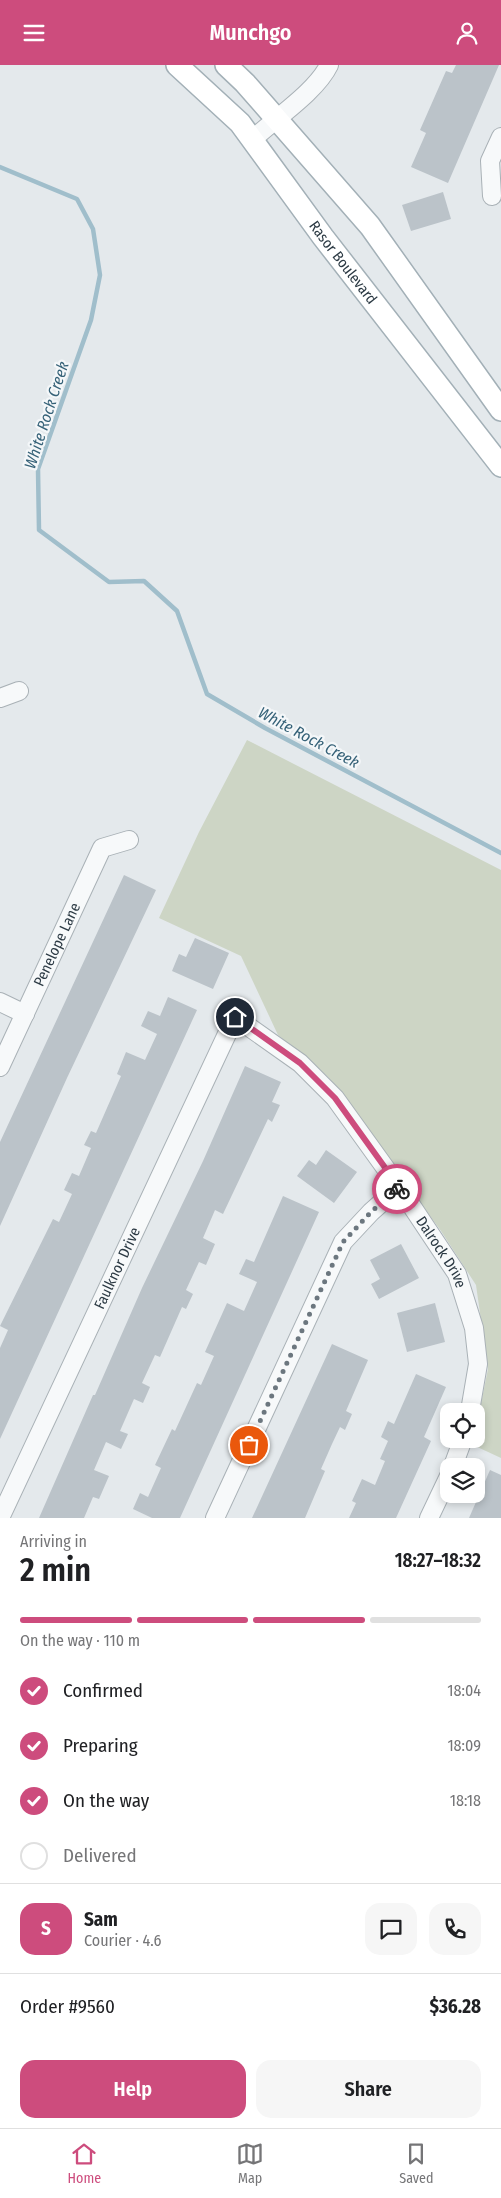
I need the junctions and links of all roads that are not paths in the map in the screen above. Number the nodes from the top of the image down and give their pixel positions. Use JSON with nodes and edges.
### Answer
{"nodes":[{"id":1,"x":177,"y":65,"type":"edge"},
{"id":2,"x":226,"y":65,"type":"edge"},
{"id":3,"x":329,"y":65,"type":"edge"},
{"id":4,"x":275,"y":118,"type":"junction"},
{"id":5,"x":501,"y":137,"type":"edge"},
{"id":6,"x":252,"y":140,"type":"junction"},
{"id":7,"x":492,"y":196,"type":"dead end"},
{"id":8,"x":501,"y":410,"type":"edge"},
{"id":9,"x":501,"y":466,"type":"edge"},
{"id":10,"x":19,"y":691,"type":"dead end"},
{"id":11,"x":0,"y":699,"type":"edge"},
{"id":12,"x":129,"y":840,"type":"dead end"},
{"id":13,"x":0,"y":1002,"type":"edge"},
{"id":14,"x":25,"y":1013,"type":"junction"},
{"id":15,"x":235,"y":1017,"type":"joint"},
{"id":16,"x":0,"y":1067,"type":"edge"},
{"id":17,"x":399,"y":1187,"type":"junction"},
{"id":18,"x":471,"y":1403,"type":"edge"},
{"id":19,"x":440,"y":1495,"type":"edge"},
{"id":20,"x":0,"y":1518,"type":"edge"},
{"id":21,"x":215,"y":1518,"type":"edge"},
{"id":22,"x":429,"y":1518,"type":"edge"}],
"edges":[{"from":1,"to":6,"type":"main road","name":"Rasor Boulevard"},
{"from":2,"to":4,"type":"main road"},
{"from":3,"to":4,"type":"street"},
{"from":4,"to":6,"type":"street"},
{"from":4,"to":8,"type":"main road"},
{"from":5,"to":7,"type":"street"},
{"from":6,"to":9,"type":"main road","name":"Rasor Boulevard"},
{"from":10,"to":11,"type":"street"},
{"from":12,"to":14,"type":"street","name":"Penelope Lane"},
{"from":13,"to":14,"type":"street"},
{"from":14,"to":16,"type":"street","name":"Penelope Lane"},
{"from":15,"to":17,"type":"street","name":"Dalrock Drive"},
{"from":15,"to":20,"type":"street","name":"Faulknor Drive"},
{"from":17,"to":18,"type":"street","name":"Dalrock Drive"},
{"from":17,"to":21,"type":"street"},
{"from":19,"to":22,"type":"street"}]}
